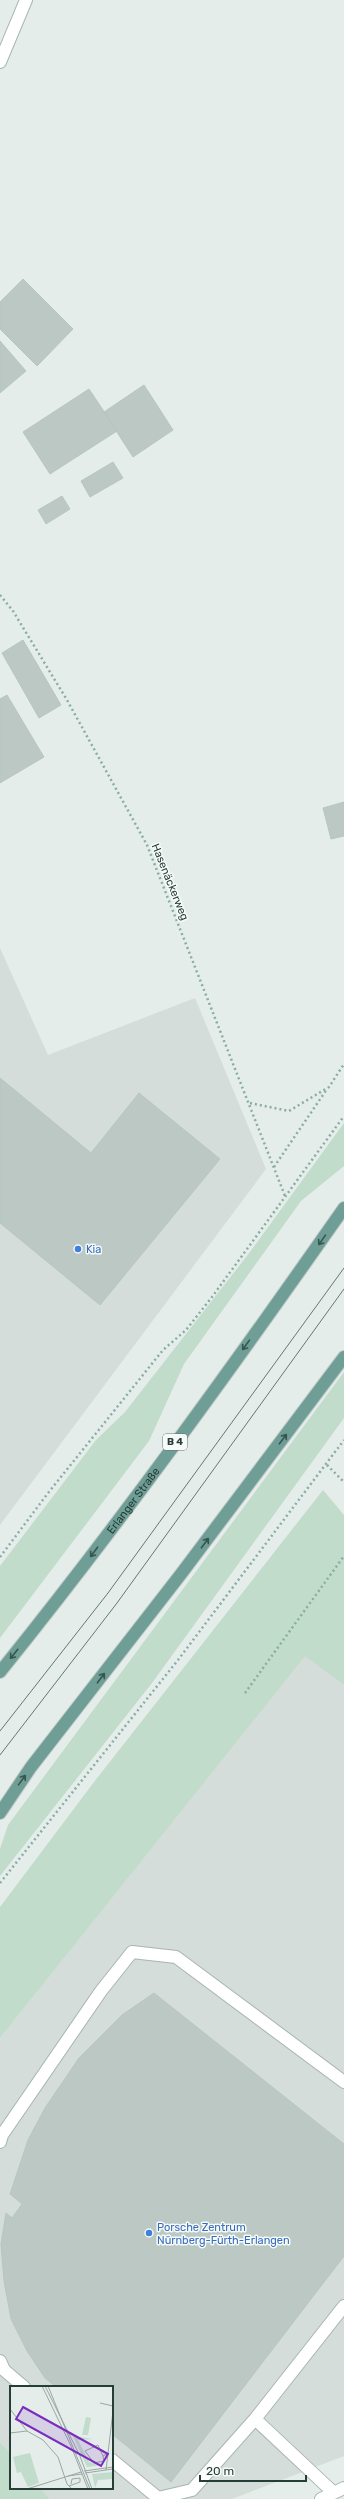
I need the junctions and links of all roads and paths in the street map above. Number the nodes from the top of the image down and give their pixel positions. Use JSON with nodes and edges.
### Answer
{"nodes":[{"id":1,"x":26,"y":0,"type":"edge"},
{"id":2,"x":0,"y":62,"type":"edge"},
{"id":3,"x":0,"y":594,"type":"edge"},
{"id":4,"x":344,"y":1064,"type":"edge"},
{"id":5,"x":329,"y":1087,"type":"junction"},
{"id":6,"x":250,"y":1103,"type":"junction"},
{"id":7,"x":344,"y":1116,"type":"edge"},
{"id":8,"x":274,"y":1167,"type":"junction"},
{"id":9,"x":285,"y":1196,"type":"junction"},
{"id":10,"x":344,"y":1208,"type":"edge"},
{"id":11,"x":344,"y":1357,"type":"edge"},
{"id":12,"x":344,"y":1440,"type":"edge"},
{"id":13,"x":327,"y":1465,"type":"junction"},
{"id":14,"x":344,"y":1482,"type":"edge"},
{"id":15,"x":344,"y":1556,"type":"edge"},
{"id":16,"x":0,"y":1557,"type":"edge"},
{"id":17,"x":0,"y":1672,"type":"edge"},
{"id":18,"x":245,"y":1693,"type":"dead end"},
{"id":19,"x":0,"y":1813,"type":"edge"},
{"id":20,"x":0,"y":1883,"type":"edge"},
{"id":21,"x":344,"y":2082,"type":"edge"},
{"id":22,"x":0,"y":2142,"type":"edge"},
{"id":23,"x":344,"y":2306,"type":"edge"},
{"id":24,"x":0,"y":2361,"type":"edge"},
{"id":25,"x":23,"y":2386,"type":"edge"},
{"id":26,"x":255,"y":2419,"type":"junction"},
{"id":27,"x":113,"y":2461,"type":"edge"},
{"id":28,"x":339,"y":2491,"type":"edge"},
{"id":29,"x":322,"y":2499,"type":"edge"}],
"edges":[{"from":1,"to":2,"type":"street"},
{"from":3,"to":6,"type":"path","name":"Hasenäckerweg"},
{"from":4,"to":5,"type":"path"},
{"from":5,"to":6,"type":"path"},
{"from":5,"to":8,"type":"path"},
{"from":6,"to":8,"type":"path","name":"Hasenäckerweg"},
{"from":7,"to":9,"type":"path"},
{"from":8,"to":9,"type":"path","name":"Hasenäckerweg"},
{"from":9,"to":16,"type":"path"},
{"from":10,"to":17,"type":"main road","name":"Erlanger Straße","number":"B 4","one_way":true},
{"from":19,"to":11,"type":"main road","one_way":true},
{"from":12,"to":13,"type":"path"},
{"from":13,"to":14,"type":"path"},
{"from":13,"to":20,"type":"path"},
{"from":15,"to":18,"type":"path"},
{"from":21,"to":22,"type":"street"},
{"from":23,"to":26,"type":"street"},
{"from":24,"to":25,"type":"street"},
{"from":26,"to":27,"type":"street"},
{"from":26,"to":28,"type":"street"},
{"from":28,"to":29,"type":"street"}]}
